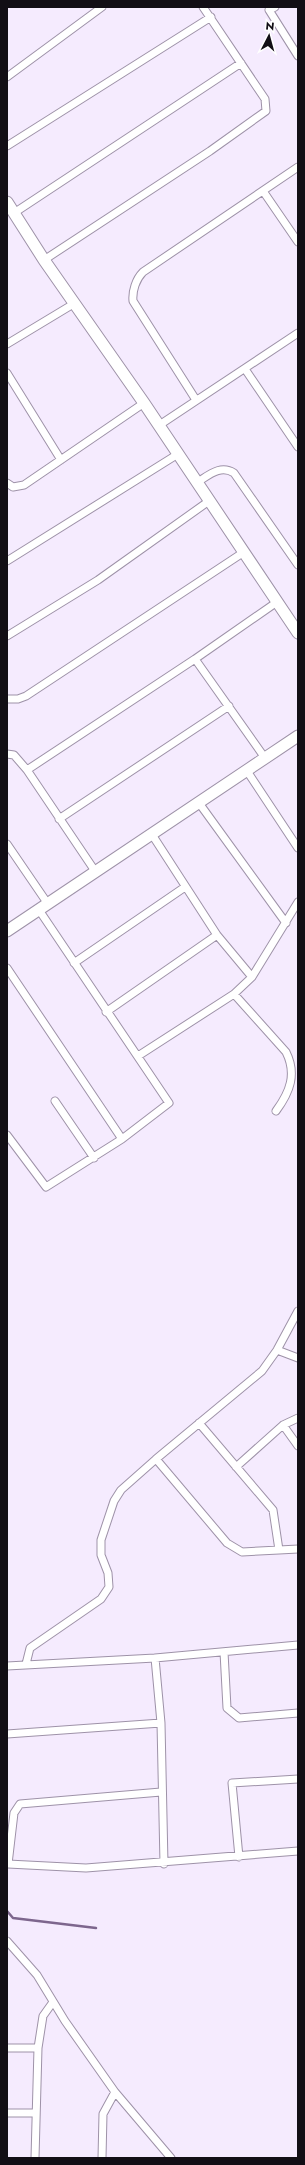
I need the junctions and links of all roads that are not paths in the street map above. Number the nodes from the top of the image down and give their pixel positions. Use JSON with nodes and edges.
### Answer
{"nodes":[{"id":1,"x":102,"y":7,"type":"edge"},
{"id":2,"x":203,"y":7,"type":"edge"},
{"id":3,"x":275,"y":7,"type":"edge"},
{"id":4,"x":211,"y":17,"type":"junction"},
{"id":5,"x":298,"y":56,"type":"edge"},
{"id":6,"x":241,"y":63,"type":"junction"},
{"id":7,"x":7,"y":77,"type":"edge"},
{"id":8,"x":7,"y":146,"type":"edge"},
{"id":9,"x":298,"y":167,"type":"edge"},
{"id":10,"x":263,"y":191,"type":"junction"},
{"id":11,"x":7,"y":202,"type":"edge"},
{"id":12,"x":14,"y":213,"type":"junction"},
{"id":13,"x":298,"y":242,"type":"edge"},
{"id":14,"x":44,"y":260,"type":"junction"},
{"id":15,"x":75,"y":303,"type":"junction"},
{"id":16,"x":298,"y":333,"type":"edge"},
{"id":17,"x":7,"y":344,"type":"edge"},
{"id":18,"x":245,"y":369,"type":"junction"},
{"id":19,"x":7,"y":373,"type":"edge"},
{"id":20,"x":196,"y":400,"type":"junction"},
{"id":21,"x":144,"y":403,"type":"junction"},
{"id":22,"x":158,"y":426,"type":"junction"},
{"id":23,"x":298,"y":447,"type":"edge"},
{"id":24,"x":178,"y":454,"type":"junction"},
{"id":25,"x":61,"y":460,"type":"junction"},
{"id":26,"x":7,"y":483,"type":"edge"},
{"id":27,"x":196,"y":483,"type":"junction"},
{"id":28,"x":209,"y":501,"type":"junction"},
{"id":29,"x":244,"y":552,"type":"junction"},
{"id":30,"x":7,"y":561,"type":"edge"},
{"id":31,"x":298,"y":565,"type":"edge"},
{"id":32,"x":277,"y":602,"type":"junction"},
{"id":33,"x":298,"y":633,"type":"edge"},
{"id":34,"x":7,"y":636,"type":"edge"},
{"id":35,"x":195,"y":659,"type":"junction"},
{"id":36,"x":7,"y":699,"type":"edge"},
{"id":37,"x":229,"y":706,"type":"junction"},
{"id":38,"x":298,"y":736,"type":"edge"},
{"id":39,"x":7,"y":754,"type":"edge"},
{"id":40,"x":265,"y":758,"type":"junction"},
{"id":41,"x":27,"y":770,"type":"junction"},
{"id":42,"x":247,"y":771,"type":"junction"},
{"id":43,"x":199,"y":803,"type":"junction"},
{"id":44,"x":59,"y":819,"type":"junction"},
{"id":45,"x":151,"y":833,"type":"junction"},
{"id":46,"x":7,"y":844,"type":"edge"},
{"id":47,"x":298,"y":848,"type":"edge"},
{"id":48,"x":95,"y":872,"type":"junction"},
{"id":49,"x":185,"y":887,"type":"junction"},
{"id":50,"x":298,"y":902,"type":"edge"},
{"id":51,"x":43,"y":907,"type":"junction"},
{"id":52,"x":286,"y":923,"type":"junction"},
{"id":53,"x":7,"y":930,"type":"edge"},
{"id":54,"x":217,"y":935,"type":"junction"},
{"id":55,"x":74,"y":963,"type":"junction"},
{"id":56,"x":7,"y":968,"type":"edge"},
{"id":57,"x":252,"y":977,"type":"junction"},
{"id":58,"x":234,"y":994,"type":"junction"},
{"id":59,"x":106,"y":1012,"type":"junction"},
{"id":60,"x":138,"y":1056,"type":"junction"},
{"id":61,"x":55,"y":1101,"type":"dead end"},
{"id":62,"x":276,"y":1111,"type":"dead end"},
{"id":63,"x":7,"y":1135,"type":"edge"},
{"id":64,"x":122,"y":1139,"type":"junction"},
{"id":65,"x":94,"y":1158,"type":"junction"},
{"id":66,"x":298,"y":1311,"type":"edge"},
{"id":67,"x":277,"y":1350,"type":"junction"},
{"id":68,"x":298,"y":1358,"type":"edge"},
{"id":69,"x":298,"y":1418,"type":"edge"},
{"id":70,"x":199,"y":1423,"type":"junction"},
{"id":71,"x":283,"y":1425,"type":"junction"},
{"id":72,"x":298,"y":1446,"type":"edge"},
{"id":73,"x":156,"y":1459,"type":"junction"},
{"id":74,"x":236,"y":1466,"type":"junction"},
{"id":75,"x":298,"y":1549,"type":"edge"},
{"id":76,"x":279,"y":1550,"type":"junction"},
{"id":77,"x":298,"y":1645,"type":"edge"},
{"id":78,"x":224,"y":1652,"type":"junction"},
{"id":79,"x":155,"y":1658,"type":"junction"},
{"id":80,"x":26,"y":1664,"type":"junction"},
{"id":81,"x":7,"y":1666,"type":"edge"},
{"id":82,"x":298,"y":1713,"type":"edge"},
{"id":83,"x":161,"y":1723,"type":"junction"},
{"id":84,"x":7,"y":1734,"type":"edge"},
{"id":85,"x":298,"y":1779,"type":"edge"},
{"id":86,"x":162,"y":1792,"type":"junction"},
{"id":87,"x":298,"y":1851,"type":"edge"},
{"id":88,"x":239,"y":1857,"type":"junction"},
{"id":89,"x":164,"y":1864,"type":"junction"},
{"id":90,"x":7,"y":1941,"type":"edge"},
{"id":91,"x":53,"y":2002,"type":"junction"},
{"id":92,"x":7,"y":2048,"type":"edge"},
{"id":93,"x":38,"y":2048,"type":"junction"},
{"id":94,"x":116,"y":2092,"type":"junction"},
{"id":95,"x":7,"y":2113,"type":"edge"},
{"id":96,"x":36,"y":2113,"type":"junction"},
{"id":97,"x":35,"y":2158,"type":"edge"},
{"id":98,"x":102,"y":2158,"type":"edge"},
{"id":99,"x":171,"y":2158,"type":"edge"}],
"edges":[{"from":1,"to":7,"type":"street"},
{"from":2,"to":4,"type":"street"},
{"from":3,"to":5,"type":"street"},
{"from":4,"to":6,"type":"street"},
{"from":4,"to":8,"type":"street"},
{"from":6,"to":12,"type":"street"},
{"from":6,"to":14,"type":"street"},
{"from":9,"to":10,"type":"street"},
{"from":10,"to":13,"type":"street"},
{"from":10,"to":20,"type":"street"},
{"from":11,"to":12,"type":"street"},
{"from":12,"to":14,"type":"street"},
{"from":14,"to":15,"type":"street"},
{"from":15,"to":17,"type":"street"},
{"from":15,"to":21,"type":"street"},
{"from":16,"to":18,"type":"street"},
{"from":18,"to":20,"type":"street"},
{"from":18,"to":23,"type":"street"},
{"from":19,"to":25,"type":"street"},
{"from":20,"to":22,"type":"street"},
{"from":21,"to":22,"type":"street"},
{"from":21,"to":25,"type":"street"},
{"from":22,"to":24,"type":"street"},
{"from":24,"to":27,"type":"street"},
{"from":24,"to":30,"type":"street"},
{"from":25,"to":26,"type":"street"},
{"from":27,"to":28,"type":"street"},
{"from":27,"to":31,"type":"street"},
{"from":28,"to":29,"type":"street"},
{"from":28,"to":34,"type":"street"},
{"from":29,"to":32,"type":"street"},
{"from":29,"to":36,"type":"street"},
{"from":32,"to":33,"type":"street"},
{"from":32,"to":35,"type":"street"},
{"from":35,"to":37,"type":"street"},
{"from":35,"to":41,"type":"street"},
{"from":37,"to":40,"type":"street"},
{"from":37,"to":44,"type":"street"},
{"from":38,"to":40,"type":"street"},
{"from":39,"to":41,"type":"street"},
{"from":40,"to":42,"type":"street"},
{"from":41,"to":44,"type":"street"},
{"from":42,"to":43,"type":"street"},
{"from":42,"to":47,"type":"street"},
{"from":43,"to":45,"type":"street"},
{"from":43,"to":52,"type":"street"},
{"from":44,"to":48,"type":"street"},
{"from":45,"to":48,"type":"street"},
{"from":45,"to":49,"type":"street"},
{"from":46,"to":51,"type":"street"},
{"from":48,"to":51,"type":"street"},
{"from":49,"to":54,"type":"street"},
{"from":49,"to":55,"type":"street"},
{"from":50,"to":52,"type":"street"},
{"from":51,"to":53,"type":"street"},
{"from":51,"to":55,"type":"street"},
{"from":52,"to":57,"type":"street"},
{"from":54,"to":57,"type":"street"},
{"from":54,"to":59,"type":"street"},
{"from":55,"to":59,"type":"street"},
{"from":56,"to":64,"type":"street"},
{"from":57,"to":58,"type":"street"},
{"from":58,"to":60,"type":"street"},
{"from":58,"to":62,"type":"street"},
{"from":59,"to":60,"type":"street"},
{"from":60,"to":64,"type":"street"},
{"from":61,"to":65,"type":"street"},
{"from":63,"to":65,"type":"street"},
{"from":64,"to":65,"type":"street"},
{"from":66,"to":67,"type":"street"},
{"from":67,"to":68,"type":"street"},
{"from":67,"to":70,"type":"street"},
{"from":69,"to":71,"type":"street"},
{"from":70,"to":73,"type":"street"},
{"from":70,"to":74,"type":"street"},
{"from":71,"to":72,"type":"street"},
{"from":71,"to":74,"type":"street"},
{"from":73,"to":76,"type":"street"},
{"from":73,"to":80,"type":"street"},
{"from":74,"to":76,"type":"street"},
{"from":75,"to":76,"type":"street"},
{"from":77,"to":78,"type":"street"},
{"from":78,"to":79,"type":"street"},
{"from":78,"to":82,"type":"street"},
{"from":79,"to":80,"type":"street"},
{"from":79,"to":83,"type":"street"},
{"from":80,"to":81,"type":"street"},
{"from":83,"to":84,"type":"street"},
{"from":83,"to":86,"type":"street"},
{"from":85,"to":88,"type":"street"},
{"from":86,"to":89,"type":"street"},
{"from":86,"to":89,"type":"street"},
{"from":87,"to":88,"type":"street"},
{"from":88,"to":89,"type":"street"},
{"from":90,"to":91,"type":"street"},
{"from":91,"to":93,"type":"street"},
{"from":91,"to":94,"type":"street"},
{"from":92,"to":93,"type":"street"},
{"from":93,"to":96,"type":"street"},
{"from":94,"to":98,"type":"street"},
{"from":94,"to":99,"type":"street"},
{"from":95,"to":96,"type":"street"},
{"from":96,"to":97,"type":"street"}]}
